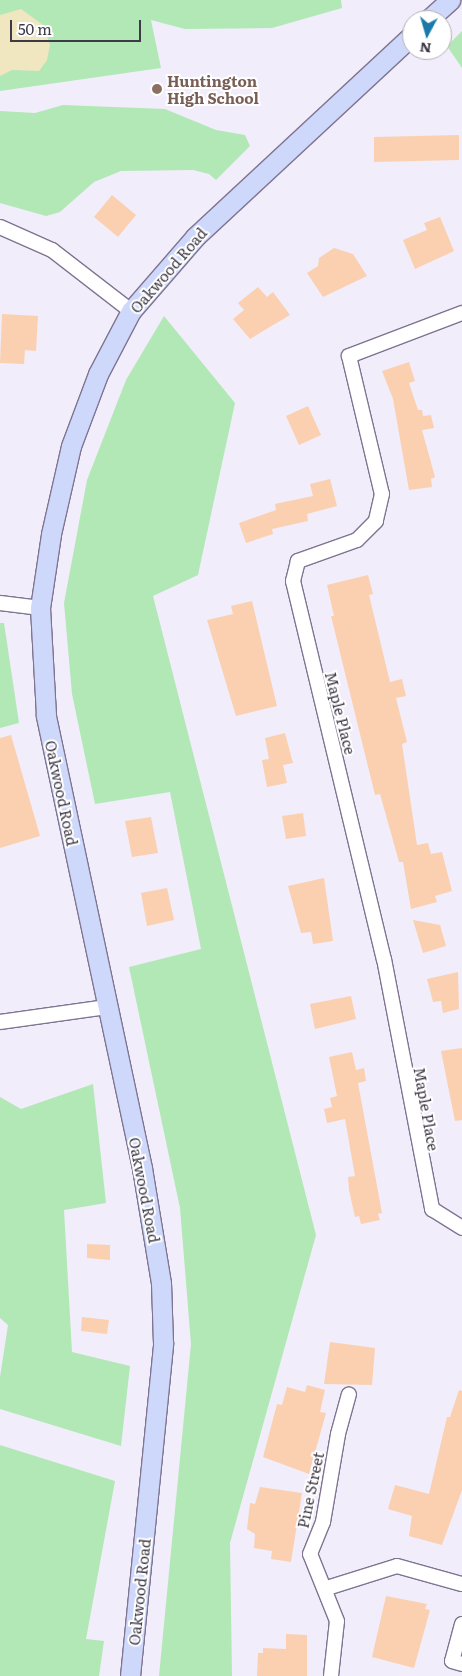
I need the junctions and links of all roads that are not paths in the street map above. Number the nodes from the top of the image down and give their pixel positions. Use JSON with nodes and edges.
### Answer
{"nodes":[{"id":1,"x":450,"y":0,"type":"edge"},
{"id":2,"x":439,"y":10,"type":"edge"},
{"id":3,"x":402,"y":44,"type":"edge"},
{"id":4,"x":0,"y":227,"type":"edge"},
{"id":5,"x":131,"y":311,"type":"junction"},
{"id":6,"x":462,"y":313,"type":"edge"},
{"id":7,"x":0,"y":603,"type":"edge"},
{"id":8,"x":40,"y":608,"type":"junction"},
{"id":9,"x":107,"y":1007,"type":"junction"},
{"id":10,"x":0,"y":1022,"type":"edge"},
{"id":11,"x":462,"y":1228,"type":"edge"},
{"id":12,"x":349,"y":1394,"type":"dead end"},
{"id":13,"x":462,"y":1584,"type":"edge"},
{"id":14,"x":326,"y":1588,"type":"junction"},
{"id":15,"x":462,"y":1624,"type":"edge"},
{"id":16,"x":462,"y":1664,"type":"edge"},
{"id":17,"x":130,"y":1676,"type":"edge"},
{"id":18,"x":331,"y":1676,"type":"edge"}],
"edges":[{"from":1,"to":2,"type":"main road"},
{"from":3,"to":5,"type":"main road","name":"Oakwood Road"},
{"from":4,"to":5,"type":"street"},
{"from":5,"to":8,"type":"main road","name":"Oakwood Road"},
{"from":6,"to":11,"type":"street","name":"Maple Place"},
{"from":7,"to":8,"type":"street"},
{"from":8,"to":9,"type":"main road","name":"Oakwood Road"},
{"from":9,"to":10,"type":"street"},
{"from":9,"to":17,"type":"main road","name":"Oakwood Road"},
{"from":12,"to":14,"type":"street","name":"Pine Street"},
{"from":13,"to":14,"type":"street"},
{"from":14,"to":18,"type":"street","name":"Pine Street"},
{"from":15,"to":16,"type":"street"}]}
